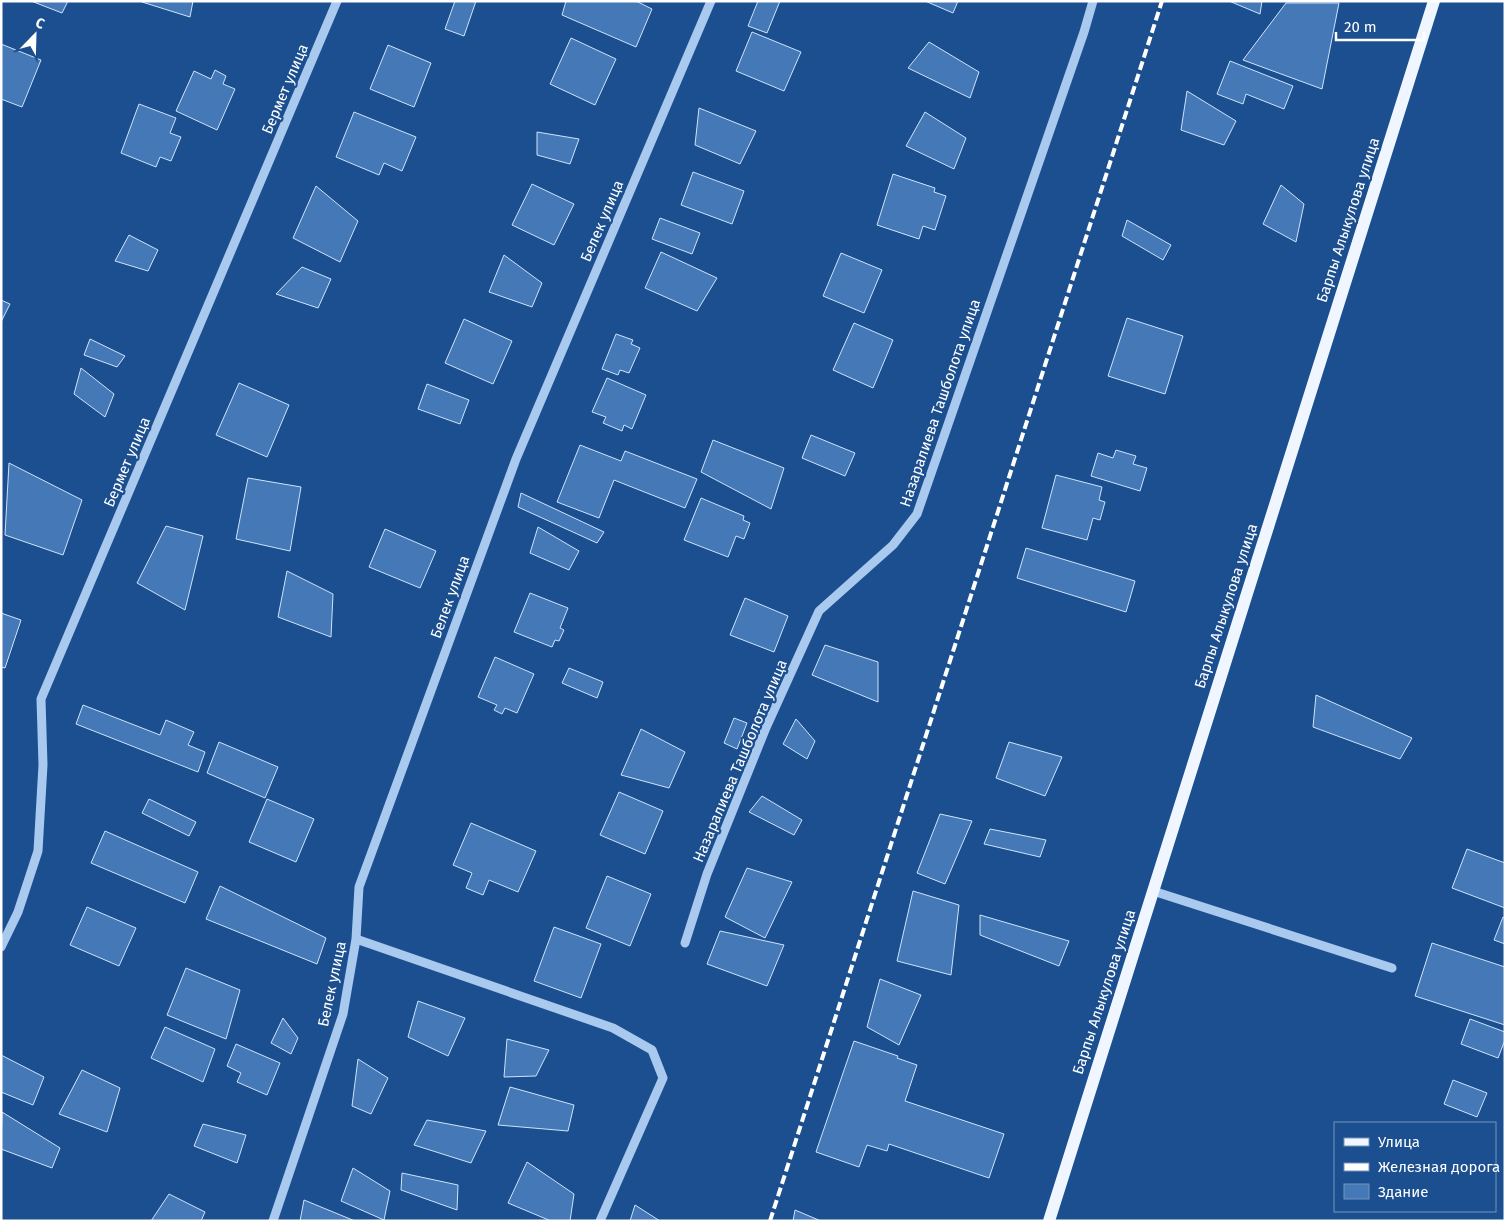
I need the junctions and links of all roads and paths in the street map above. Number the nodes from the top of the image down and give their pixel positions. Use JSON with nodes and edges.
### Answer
{"nodes":[{"id":1,"x":337,"y":1,"type":"edge"},
{"id":2,"x":711,"y":1,"type":"edge"},
{"id":3,"x":1093,"y":1,"type":"edge"},
{"id":4,"x":1434,"y":1,"type":"edge"},
{"id":5,"x":1153,"y":891,"type":"junction"},
{"id":6,"x":356,"y":939,"type":"junction"},
{"id":7,"x":685,"y":943,"type":"dead end"},
{"id":8,"x":1,"y":947,"type":"edge"},
{"id":9,"x":1392,"y":968,"type":"dead end"},
{"id":10,"x":273,"y":1221,"type":"edge"},
{"id":11,"x":600,"y":1221,"type":"edge"},
{"id":12,"x":1049,"y":1221,"type":"edge"}],
"edges":[{"from":1,"to":8,"type":"street","name":"Бермет улица"},
{"from":2,"to":6,"type":"street","name":"Белек улица"},
{"from":3,"to":7,"type":"street","name":"Назаралиева Ташболота улица"},
{"from":4,"to":5,"type":"main road","name":"Барпы Алыкулова улица"},
{"from":5,"to":9,"type":"street"},
{"from":5,"to":12,"type":"main road","name":"Барпы Алыкулова улица"},
{"from":6,"to":10,"type":"street","name":"Белек улица"},
{"from":6,"to":11,"type":"street"}]}
